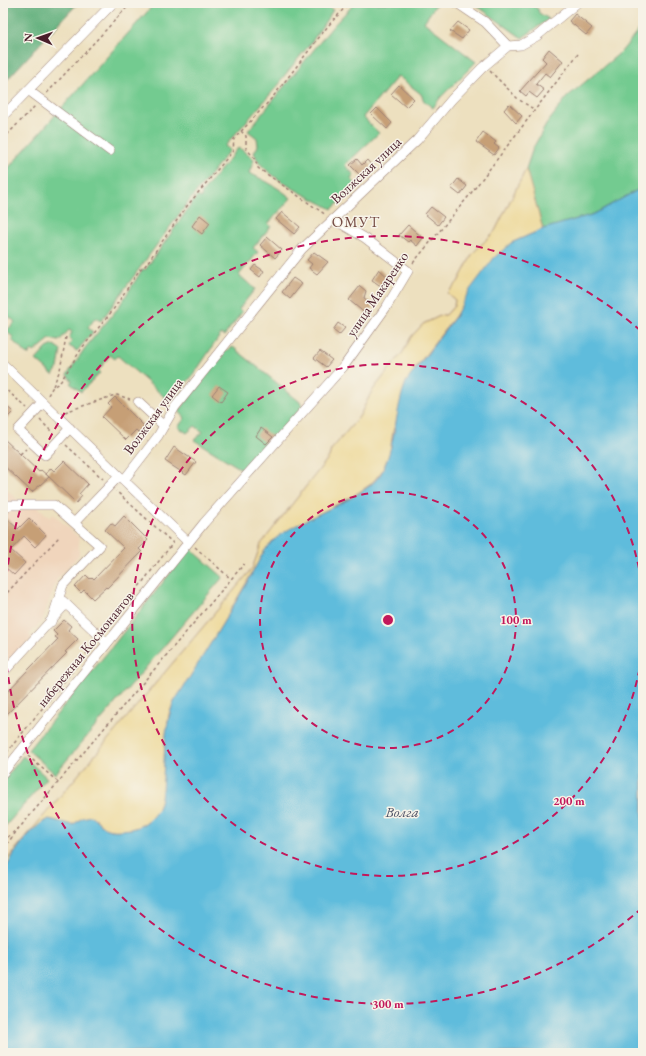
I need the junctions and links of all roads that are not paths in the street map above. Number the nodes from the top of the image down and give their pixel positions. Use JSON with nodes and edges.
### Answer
{"nodes":[{"id":1,"x":113,"y":3,"type":"edge"},
{"id":2,"x":457,"y":3,"type":"edge"},
{"id":3,"x":577,"y":3,"type":"edge"},
{"id":4,"x":508,"y":46,"type":"junction"},
{"id":5,"x":28,"y":90,"type":"junction"},
{"id":6,"x":5,"y":110,"type":"edge"},
{"id":7,"x":110,"y":151,"type":"dead end"},
{"id":8,"x":333,"y":219,"type":"junction"},
{"id":9,"x":3,"y":364,"type":"edge"},
{"id":10,"x":138,"y":402,"type":"road end"},
{"id":11,"x":44,"y":403,"type":"junction"},
{"id":12,"x":164,"y":426,"type":"junction"},
{"id":13,"x":70,"y":428,"type":"junction"},
{"id":14,"x":122,"y":478,"type":"junction"},
{"id":15,"x":3,"y":511,"type":"edge"},
{"id":16,"x":75,"y":522,"type":"junction"},
{"id":17,"x":188,"y":542,"type":"junction"},
{"id":18,"x":59,"y":597,"type":"junction"},
{"id":19,"x":66,"y":604,"type":"junction"},
{"id":20,"x":51,"y":622,"type":"junction"},
{"id":21,"x":107,"y":642,"type":"junction"},
{"id":22,"x":3,"y":673,"type":"edge"},
{"id":23,"x":3,"y":773,"type":"edge"}],
"edges":[{"from":1,"to":5,"type":"street"},
{"from":2,"to":4,"type":"street"},
{"from":3,"to":4,"type":"street","name":"Волжская улица"},
{"from":4,"to":8,"type":"street","name":"Волжская улица"},
{"from":5,"to":6,"type":"street"},
{"from":5,"to":7,"type":"street"},
{"from":8,"to":12,"type":"street","name":"Волжская улица"},
{"from":8,"to":17,"type":"street","name":"улица Макаренко"},
{"from":9,"to":11,"type":"street"},
{"from":10,"to":12,"type":"street"},
{"from":11,"to":13,"type":"street"},
{"from":11,"to":13,"type":"street"},
{"from":12,"to":14,"type":"street","name":"Волжская улица"},
{"from":13,"to":14,"type":"street"},
{"from":14,"to":16,"type":"street","name":"Волжская улица"},
{"from":14,"to":17,"type":"street"},
{"from":15,"to":16,"type":"street"},
{"from":16,"to":18,"type":"street"},
{"from":17,"to":21,"type":"street","name":"набережная Космонавтов"},
{"from":18,"to":19,"type":"street"},
{"from":18,"to":20,"type":"street"},
{"from":19,"to":20,"type":"street"},
{"from":19,"to":21,"type":"street"},
{"from":20,"to":22,"type":"street"},
{"from":21,"to":23,"type":"street","name":"набережная Космонавтов"}]}
